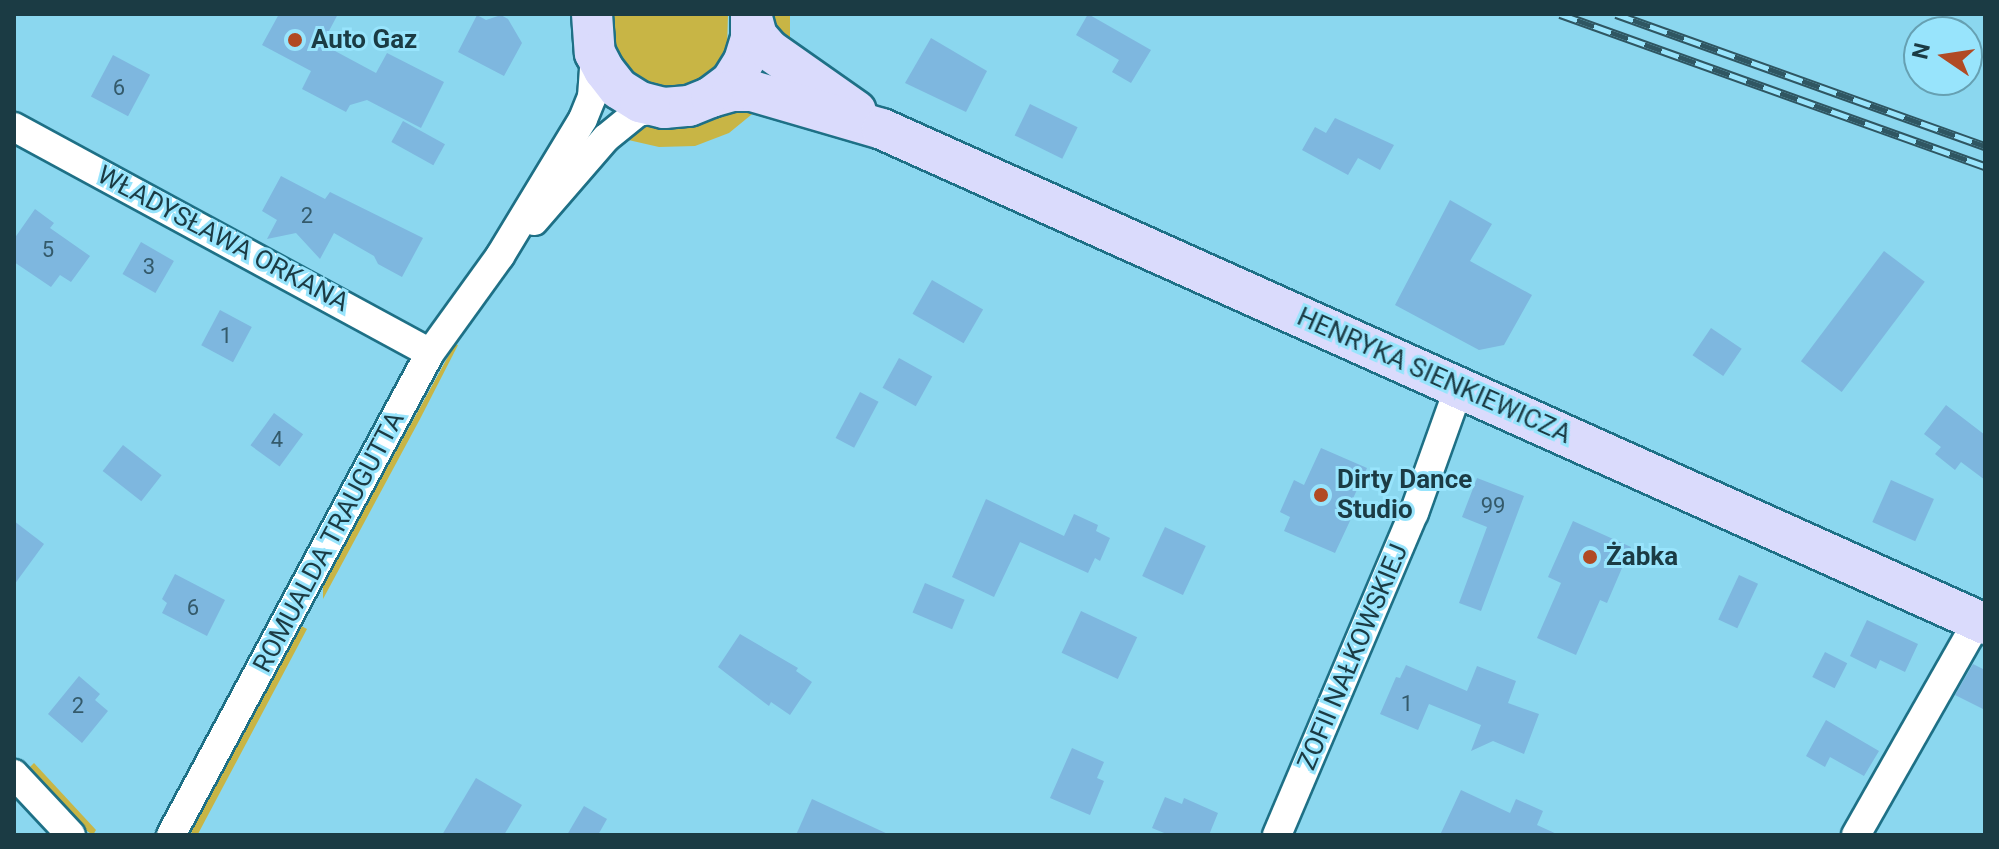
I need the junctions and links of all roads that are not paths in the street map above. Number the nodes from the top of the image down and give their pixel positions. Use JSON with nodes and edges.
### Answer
{"nodes":[{"id":1,"x":751,"y":14,"type":"edge"},
{"id":2,"x":591,"y":29,"type":"edge"},
{"id":3,"x":711,"y":97,"type":"junction"},
{"id":4,"x":664,"y":108,"type":"junction"},
{"id":5,"x":14,"y":127,"type":"edge"},
{"id":6,"x":882,"y":129,"type":"junction"},
{"id":7,"x":500,"y":256,"type":"junction"},
{"id":8,"x":430,"y":353,"type":"junction"},
{"id":9,"x":1459,"y":387,"type":"junction"},
{"id":10,"x":1981,"y":622,"type":"edge"},
{"id":11,"x":14,"y":774,"type":"edge"},
{"id":12,"x":1286,"y":832,"type":"edge"},
{"id":13,"x":71,"y":835,"type":"edge"},
{"id":14,"x":171,"y":835,"type":"edge"},
{"id":15,"x":1856,"y":835,"type":"edge"}],
"edges":[{"from":1,"to":3,"type":"street"},
{"from":1,"to":6,"type":"street","name":"HENRYKA SIENKIEWICZA"},
{"from":2,"to":4,"type":"street"},
{"from":2,"to":7,"type":"street","name":"ROMUALDA TRAUGUTTA"},
{"from":3,"to":4,"type":"street","name":"HENRYKA SIENKIEWICZA"},
{"from":3,"to":6,"type":"street","name":"HENRYKA SIENKIEWICZA"},
{"from":4,"to":7,"type":"street","name":"ROMUALDA TRAUGUTTA"},
{"from":5,"to":8,"type":"street","name":"WŁADYSŁAWA ORKANA"},
{"from":6,"to":9,"type":"street","name":"HENRYKA SIENKIEWICZA"},
{"from":7,"to":8,"type":"street","name":"ROMUALDA TRAUGUTTA"},
{"from":8,"to":14,"type":"street","name":"ROMUALDA TRAUGUTTA"},
{"from":9,"to":10,"type":"street","name":"HENRYKA SIENKIEWICZA"},
{"from":9,"to":12,"type":"street","name":"ZOFII NAŁKOWSKIEJ"},
{"from":10,"to":15,"type":"street"},
{"from":11,"to":13,"type":"street"}]}
